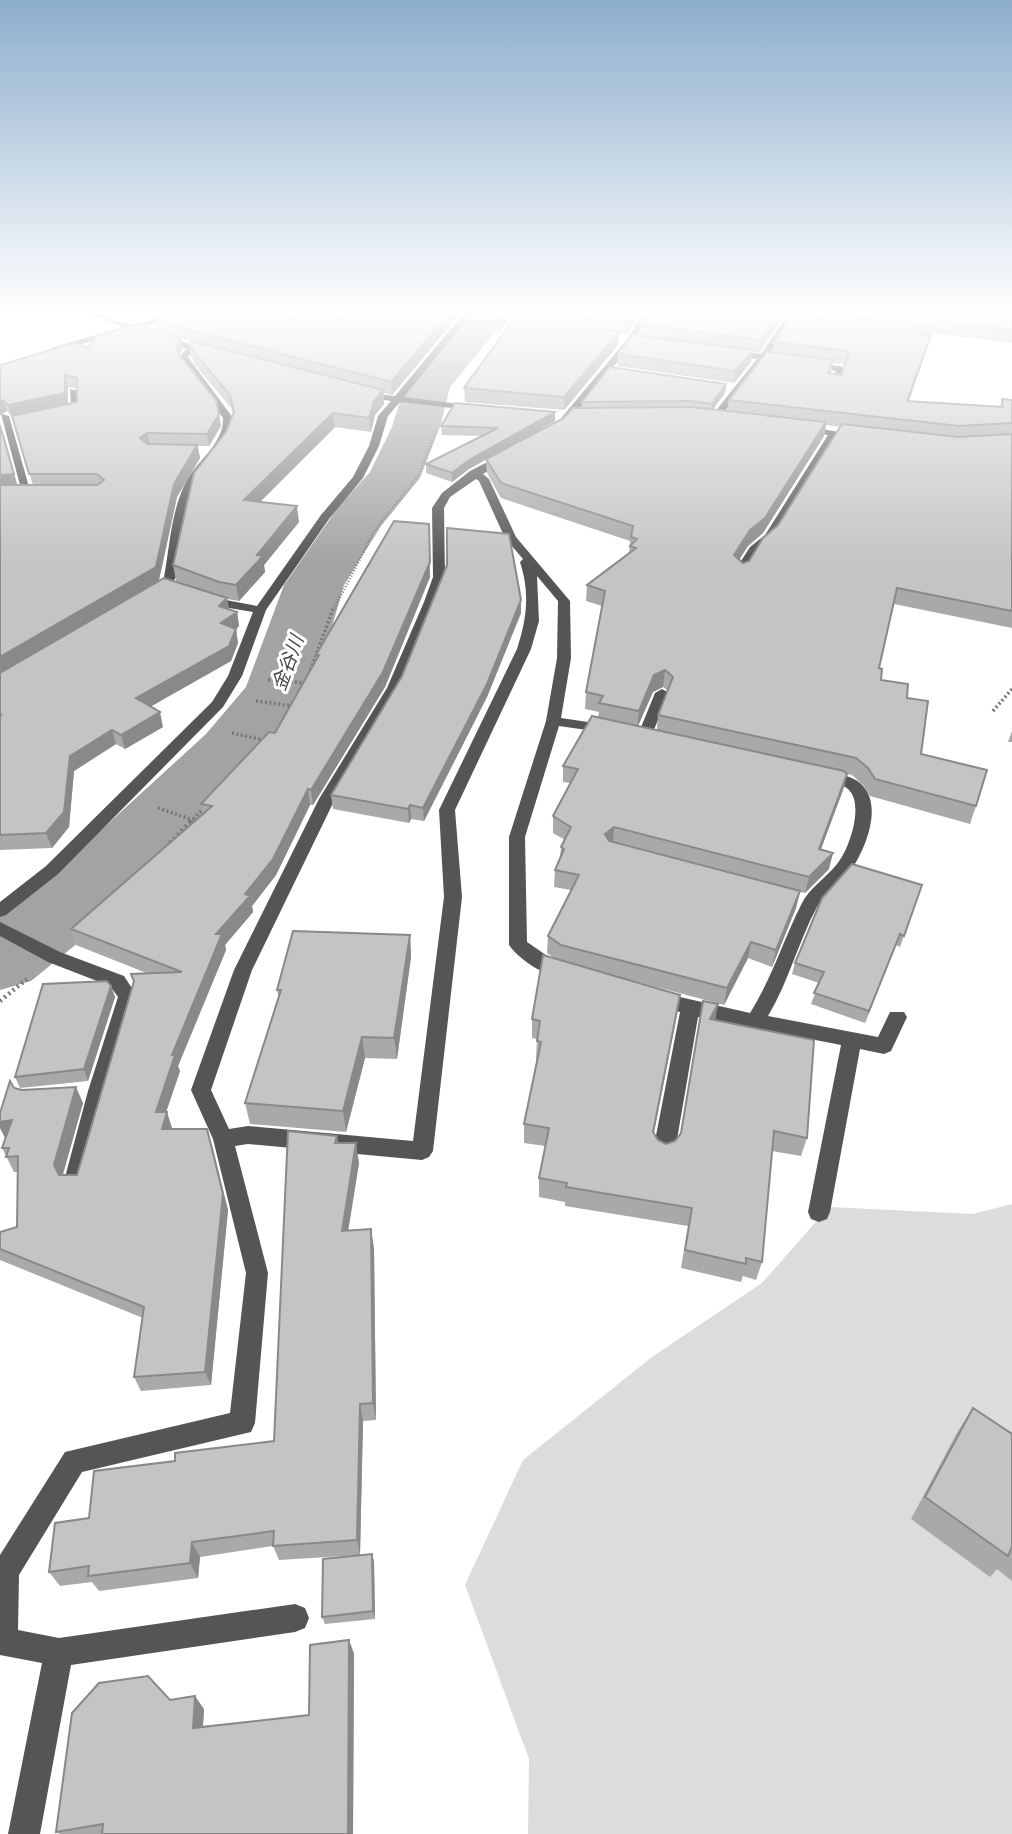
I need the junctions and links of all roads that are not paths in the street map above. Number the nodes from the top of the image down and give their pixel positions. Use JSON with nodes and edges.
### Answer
{"nodes":[{"id":1,"x":73,"y":394,"type":"edge"},
{"id":2,"x":210,"y":394,"type":"edge"},
{"id":3,"x":365,"y":394,"type":"edge"},
{"id":4,"x":408,"y":394,"type":"edge"},
{"id":5,"x":587,"y":394,"type":"edge"},
{"id":6,"x":732,"y":394,"type":"edge"},
{"id":7,"x":461,"y":396,"type":"edge"},
{"id":8,"x":402,"y":401,"type":"junction"},
{"id":9,"x":448,"y":406,"type":"junction"},
{"id":10,"x":486,"y":410,"type":"edge"},
{"id":11,"x":53,"y":414,"type":"edge"},
{"id":12,"x":551,"y":416,"type":"edge"},
{"id":13,"x":568,"y":416,"type":"junction"},
{"id":14,"x":581,"y":416,"type":"edge"},
{"id":15,"x":702,"y":416,"type":"edge"},
{"id":16,"x":715,"y":418,"type":"junction"},
{"id":17,"x":10,"y":420,"type":"edge"},
{"id":18,"x":731,"y":420,"type":"edge"},
{"id":19,"x":795,"y":428,"type":"edge"},
{"id":20,"x":553,"y":432,"type":"edge"},
{"id":21,"x":834,"y":433,"type":"junction"},
{"id":22,"x":870,"y":437,"type":"edge"},
{"id":23,"x":520,"y":448,"type":"edge"},
{"id":24,"x":201,"y":452,"type":"edge"},
{"id":25,"x":214,"y":452,"type":"junction"},
{"id":26,"x":474,"y":473,"type":"junction"},
{"id":27,"x":0,"y":493,"type":"edge"},
{"id":28,"x":524,"y":555,"type":"junction"},
{"id":29,"x":740,"y":572,"type":"edge"},
{"id":30,"x":260,"y":610,"type":"junction"},
{"id":31,"x":662,"y":693,"type":"dead end"},
{"id":32,"x":553,"y":721,"type":"junction"},
{"id":33,"x":806,"y":772,"type":"edge"},
{"id":34,"x":0,"y":911,"type":"edge"},
{"id":35,"x":0,"y":928,"type":"edge"},
{"id":36,"x":578,"y":976,"type":"edge"},
{"id":37,"x":640,"y":994,"type":"edge"},
{"id":38,"x":690,"y":1009,"type":"junction"},
{"id":39,"x":897,"y":1017,"type":"dead end"},
{"id":40,"x":755,"y":1021,"type":"junction"},
{"id":41,"x":852,"y":1041,"type":"junction"},
{"id":42,"x":98,"y":1091,"type":"junction"},
{"id":43,"x":70,"y":1093,"type":"edge"},
{"id":44,"x":223,"y":1139,"type":"junction"},
{"id":45,"x":664,"y":1151,"type":"edge"},
{"id":46,"x":75,"y":1181,"type":"edge"},
{"id":47,"x":819,"y":1212,"type":"dead end"},
{"id":48,"x":295,"y":1618,"type":"dead end"},
{"id":49,"x":59,"y":1651,"type":"junction"},
{"id":50,"x":24,"y":1834,"type":"edge"}],
"edges":[{"from":1,"to":11,"type":"street"},
{"from":2,"to":25,"type":"street"},
{"from":3,"to":8,"type":"street"},
{"from":4,"to":8,"type":"street"},
{"from":5,"to":13,"type":"street"},
{"from":6,"to":16,"type":"street"},
{"from":7,"to":9,"type":"street"},
{"from":8,"to":9,"type":"street"},
{"from":8,"to":30,"type":"street"},
{"from":9,"to":10,"type":"street"},
{"from":12,"to":13,"type":"street"},
{"from":13,"to":14,"type":"street"},
{"from":13,"to":20,"type":"street"},
{"from":15,"to":16,"type":"street"},
{"from":16,"to":18,"type":"street"},
{"from":17,"to":27,"type":"street"},
{"from":19,"to":21,"type":"street"},
{"from":21,"to":22,"type":"street"},
{"from":21,"to":29,"type":"street"},
{"from":23,"to":26,"type":"street"},
{"from":24,"to":25,"type":"street"},
{"from":25,"to":30,"type":"street"},
{"from":26,"to":28,"type":"street"},
{"from":26,"to":44,"type":"street"},
{"from":28,"to":32,"type":"street"},
{"from":28,"to":44,"type":"street"},
{"from":30,"to":34,"type":"street"},
{"from":31,"to":32,"type":"street"},
{"from":32,"to":36,"type":"street"},
{"from":33,"to":40,"type":"street"},
{"from":35,"to":42,"type":"street"},
{"from":37,"to":38,"type":"street"},
{"from":38,"to":40,"type":"street"},
{"from":38,"to":45,"type":"street"},
{"from":39,"to":41,"type":"street"},
{"from":40,"to":41,"type":"street"},
{"from":41,"to":47,"type":"street"},
{"from":42,"to":43,"type":"street"},
{"from":42,"to":46,"type":"street"},
{"from":44,"to":49,"type":"street"},
{"from":48,"to":49,"type":"street"},
{"from":49,"to":50,"type":"street"}]}
